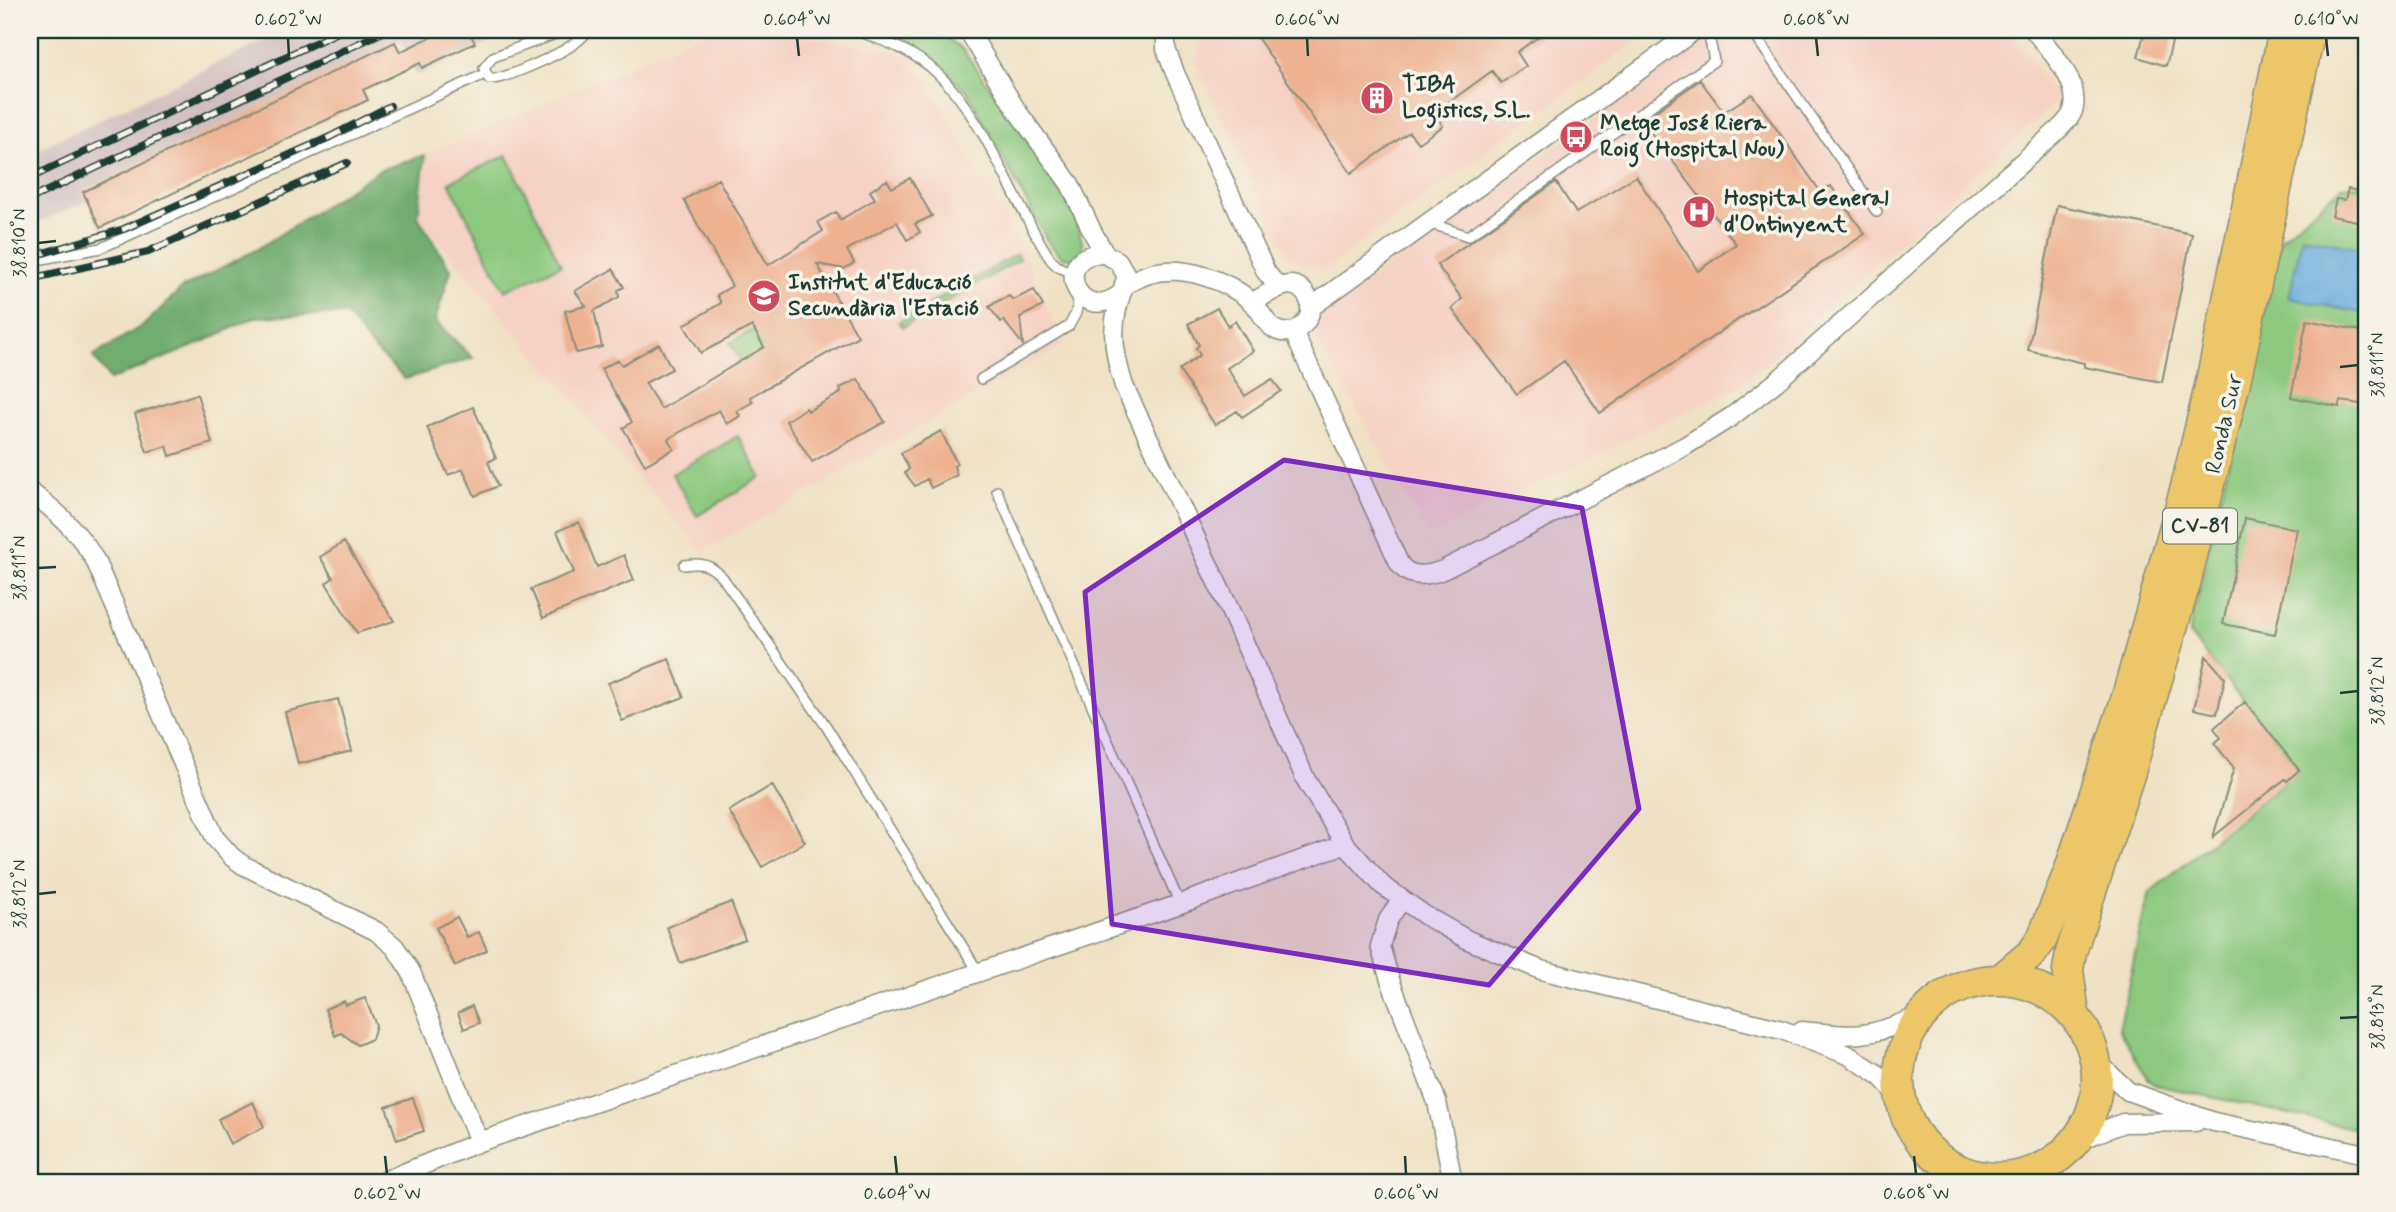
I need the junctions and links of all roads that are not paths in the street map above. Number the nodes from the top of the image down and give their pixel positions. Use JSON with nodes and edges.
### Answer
{"nodes":[{"id":1,"x":566,"y":30,"type":"edge"},
{"id":2,"x":589,"y":30,"type":"edge"},
{"id":3,"x":855,"y":30,"type":"edge"},
{"id":4,"x":1695,"y":30,"type":"edge"},
{"id":5,"x":1709,"y":30,"type":"edge"},
{"id":6,"x":1751,"y":30,"type":"edge"},
{"id":7,"x":2034,"y":30,"type":"edge"},
{"id":8,"x":2284,"y":30,"type":"edge"},
{"id":9,"x":2310,"y":30,"type":"edge"},
{"id":10,"x":967,"y":33,"type":"edge"},
{"id":11,"x":1167,"y":34,"type":"edge"},
{"id":12,"x":485,"y":74,"type":"junction"},
{"id":13,"x":1877,"y":212,"type":"dead end"},
{"id":14,"x":1429,"y":223,"type":"junction"},
{"id":15,"x":1097,"y":254,"type":"junction"},
{"id":16,"x":42,"y":259,"type":"dead end"},
{"id":17,"x":1074,"y":274,"type":"junction"},
{"id":18,"x":1122,"y":282,"type":"junction"},
{"id":19,"x":1302,"y":291,"type":"junction"},
{"id":20,"x":1079,"y":294,"type":"junction"},
{"id":21,"x":1331,"y":294,"type":"junction"},
{"id":22,"x":1265,"y":298,"type":"junction"},
{"id":23,"x":1100,"y":304,"type":"junction"},
{"id":24,"x":1310,"y":309,"type":"junction"},
{"id":25,"x":1113,"y":331,"type":"junction"},
{"id":26,"x":1294,"y":331,"type":"junction"},
{"id":27,"x":981,"y":379,"type":"dead end"},
{"id":28,"x":997,"y":491,"type":"dead end"},
{"id":29,"x":30,"y":492,"type":"edge"},
{"id":30,"x":684,"y":565,"type":"dead end"},
{"id":31,"x":1345,"y":844,"type":"junction"},
{"id":32,"x":1402,"y":899,"type":"junction"},
{"id":33,"x":1180,"y":904,"type":"junction"},
{"id":34,"x":979,"y":972,"type":"junction"},
{"id":35,"x":2001,"y":979,"type":"junction"},
{"id":36,"x":2074,"y":1014,"type":"junction"},
{"id":37,"x":1921,"y":1015,"type":"junction"},
{"id":38,"x":1782,"y":1030,"type":"junction"},
{"id":39,"x":2097,"y":1062,"type":"junction"},
{"id":40,"x":1899,"y":1096,"type":"junction"},
{"id":41,"x":2214,"y":1122,"type":"junction"},
{"id":42,"x":2077,"y":1141,"type":"junction"},
{"id":43,"x":479,"y":1142,"type":"junction"},
{"id":44,"x":2366,"y":1153,"type":"edge"},
{"id":45,"x":1953,"y":1174,"type":"edge"},
{"id":46,"x":2036,"y":1176,"type":"edge"},
{"id":47,"x":382,"y":1182,"type":"edge"},
{"id":48,"x":1453,"y":1182,"type":"edge"}],
"edges":[{"from":1,"to":12,"type":"lane"},
{"from":2,"to":12,"type":"lane"},
{"from":3,"to":17,"type":"lane"},
{"from":4,"to":14,"type":"street"},
{"from":5,"to":14,"type":"lane"},
{"from":6,"to":13,"type":"lane"},
{"from":7,"to":26,"type":"street"},
{"from":8,"to":35,"type":"main road","name":"Ronda Sur","number":"CV-81"},
{"from":9,"to":36,"type":"main road","name":"Ronda Sur","number":"CV-81"},
{"from":10,"to":15,"type":"street"},
{"from":11,"to":22,"type":"street"},
{"from":12,"to":16,"type":"lane"},
{"from":14,"to":21,"type":"street"},
{"from":15,"to":17,"type":"street"},
{"from":15,"to":18,"type":"street"},
{"from":17,"to":20,"type":"street"},
{"from":18,"to":22,"type":"street"},
{"from":18,"to":23,"type":"street"},
{"from":18,"to":25,"type":"street"},
{"from":19,"to":21,"type":"street"},
{"from":19,"to":22,"type":"street"},
{"from":19,"to":24,"type":"street"},
{"from":20,"to":23,"type":"street"},
{"from":20,"to":27,"type":"lane"},
{"from":21,"to":24,"type":"street"},
{"from":22,"to":26,"type":"street"},
{"from":23,"to":25,"type":"street"},
{"from":24,"to":26,"type":"street"},
{"from":25,"to":31,"type":"street"},
{"from":28,"to":33,"type":"lane"},
{"from":29,"to":43,"type":"street"},
{"from":30,"to":34,"type":"lane"},
{"from":31,"to":32,"type":"street"},
{"from":31,"to":33,"type":"street"},
{"from":32,"to":38,"type":"street"},
{"from":32,"to":48,"type":"street"},
{"from":33,"to":34,"type":"street"},
{"from":34,"to":43,"type":"street"},
{"from":35,"to":36,"type":"main road","number":"CV-81"},
{"from":35,"to":37,"type":"main road","number":"CV-81"},
{"from":36,"to":39,"type":"main road","number":"CV-81"},
{"from":37,"to":38,"type":"street"},
{"from":37,"to":40,"type":"main road","number":"CV-81"},
{"from":38,"to":40,"type":"street"},
{"from":39,"to":41,"type":"street"},
{"from":39,"to":42,"type":"main road","number":"CV-81"},
{"from":40,"to":45,"type":"main road","number":"CV-81"},
{"from":41,"to":42,"type":"street"},
{"from":41,"to":44,"type":"street"},
{"from":42,"to":46,"type":"main road","number":"CV-81"},
{"from":43,"to":47,"type":"street"},
{"from":45,"to":46,"type":"main road","number":"CV-81"}]}
